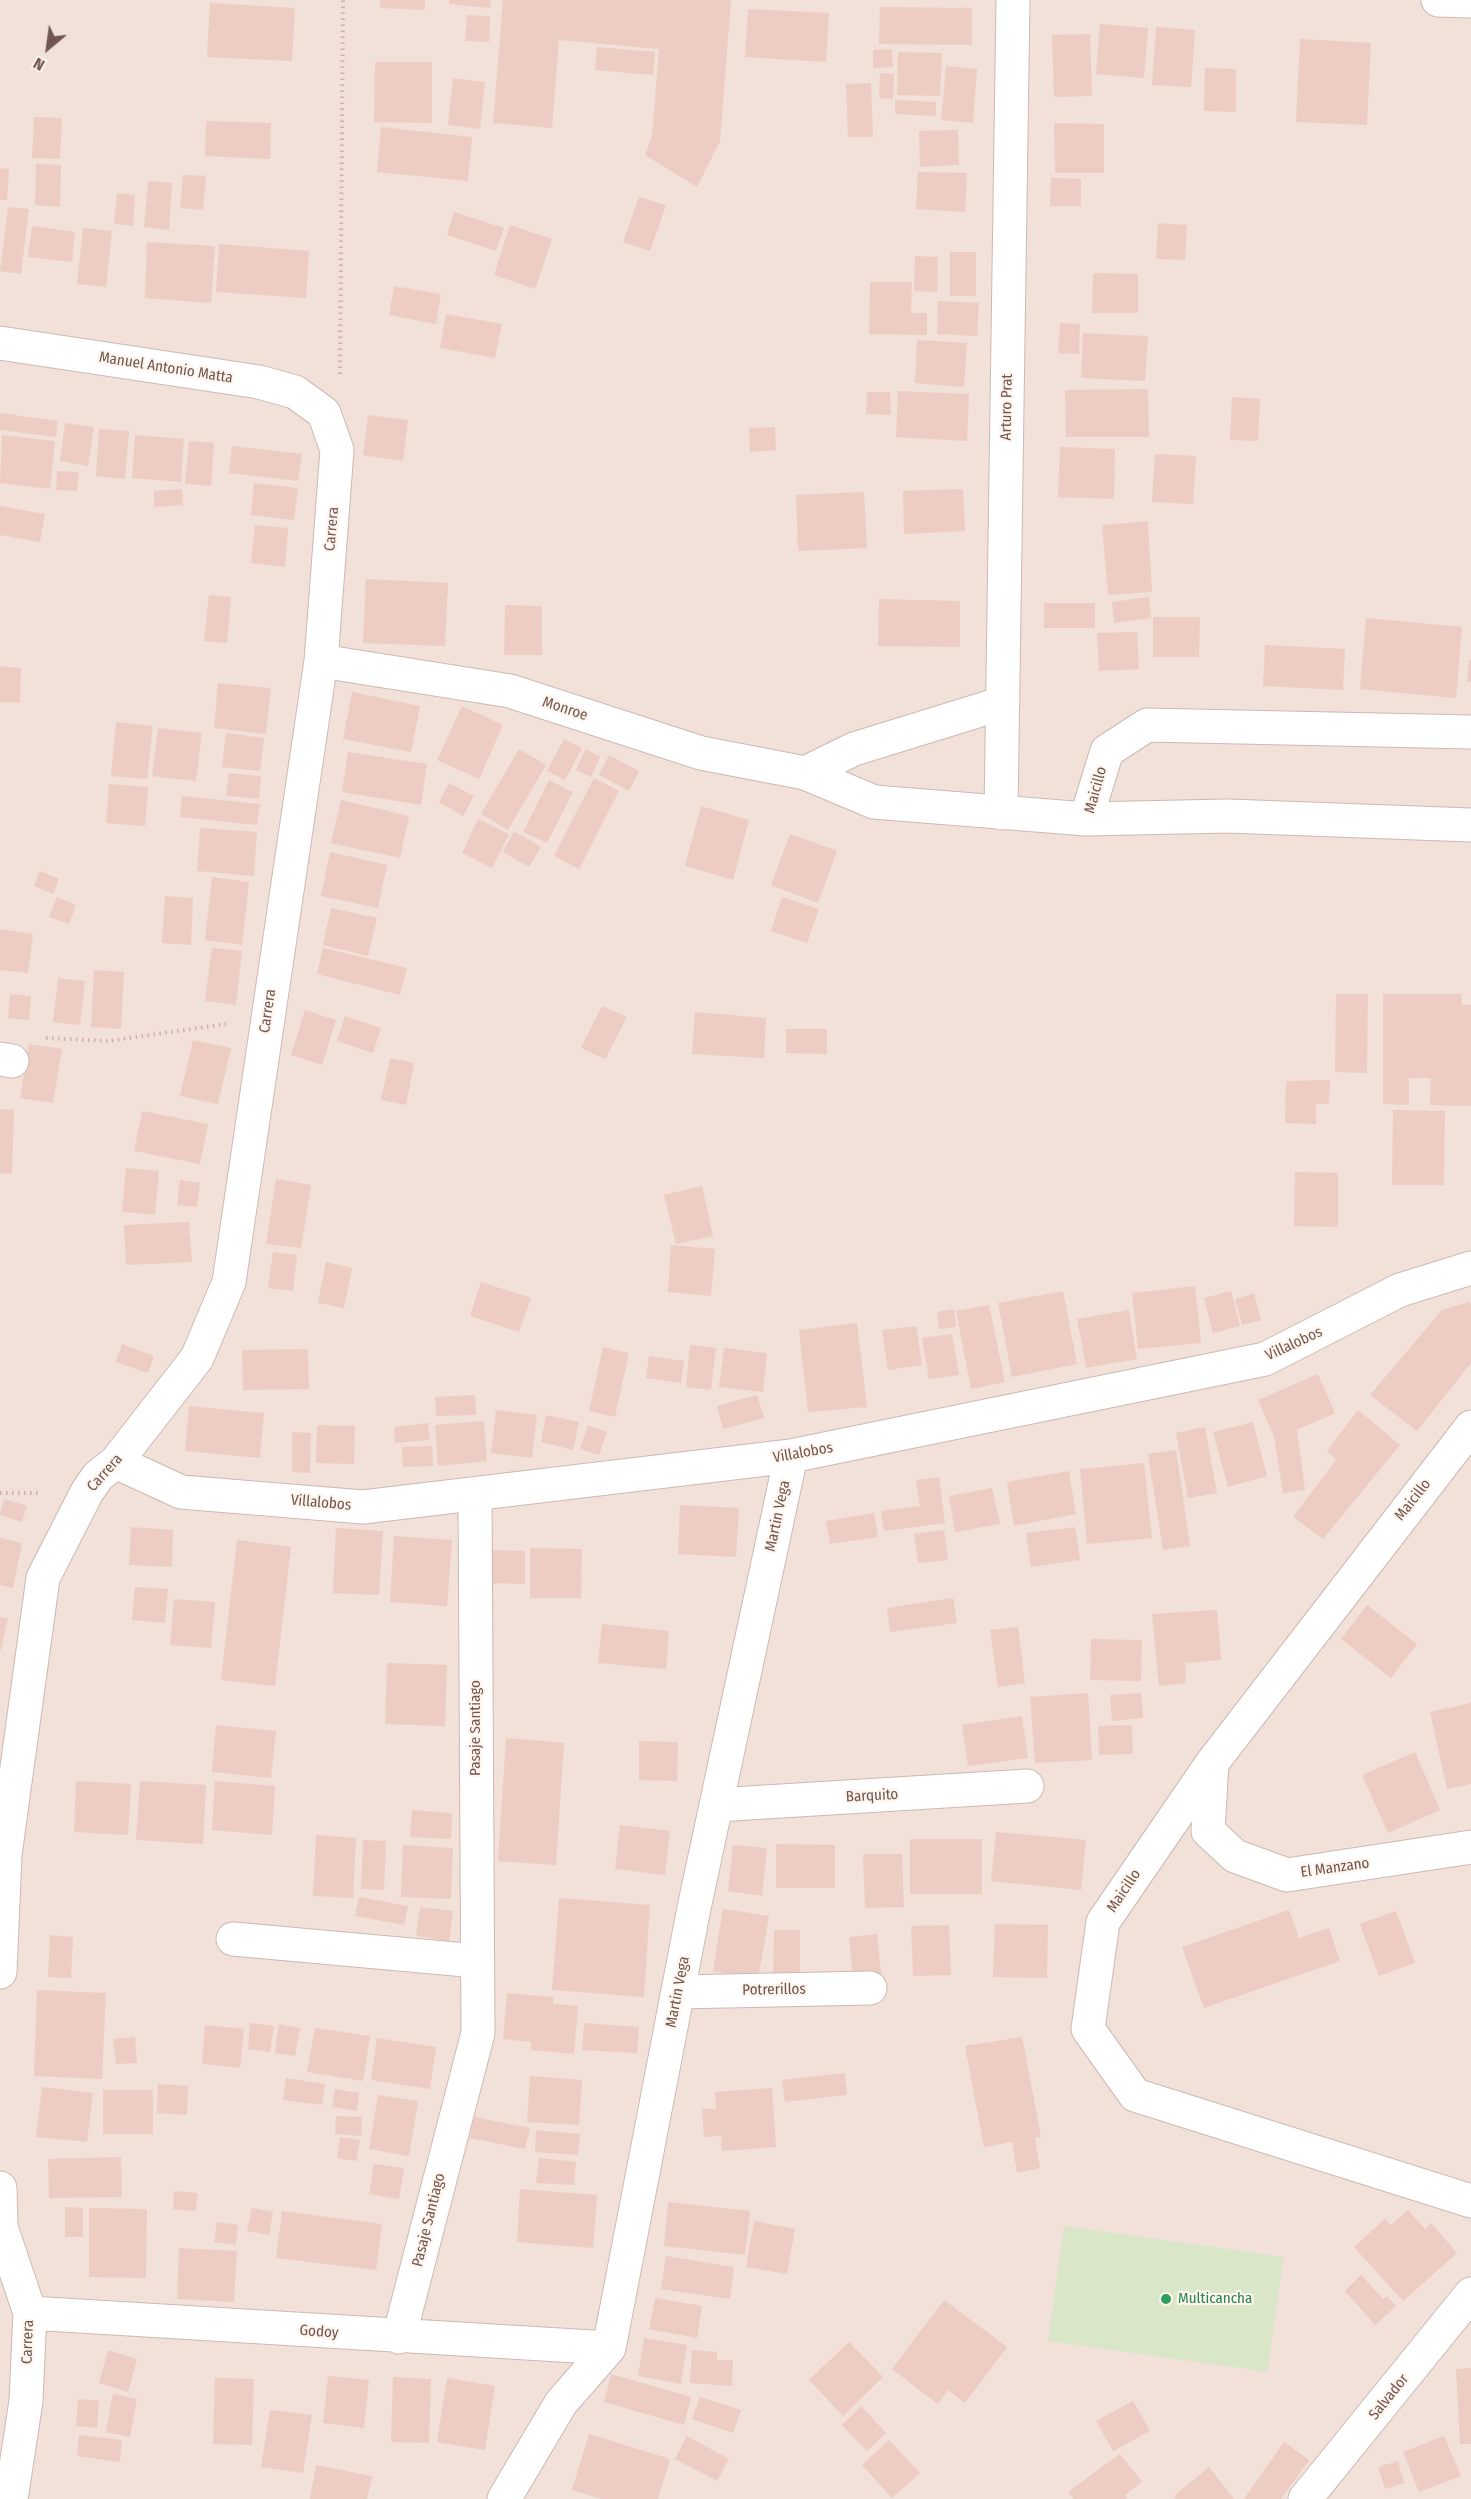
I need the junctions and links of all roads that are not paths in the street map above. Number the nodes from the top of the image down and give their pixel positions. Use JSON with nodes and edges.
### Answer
{"nodes":[{"id":1,"x":1013,"y":0,"type":"edge"},
{"id":2,"x":1438,"y":0,"type":"edge"},
{"id":3,"x":1471,"y":2,"type":"edge"},
{"id":4,"x":0,"y":343,"type":"edge"},
{"id":5,"x":324,"y":413,"type":"joint"},
{"id":6,"x":321,"y":661,"type":"junction"},
{"id":7,"x":1003,"y":703,"type":"junction"},
{"id":8,"x":1471,"y":732,"type":"edge"},
{"id":9,"x":805,"y":773,"type":"junction"},
{"id":10,"x":1001,"y":813,"type":"junction"},
{"id":11,"x":1086,"y":819,"type":"junction"},
{"id":12,"x":1471,"y":825,"type":"edge"},
{"id":13,"x":1471,"y":1268,"type":"edge"},
{"id":14,"x":1471,"y":1427,"type":"edge"},
{"id":15,"x":791,"y":1456,"type":"junction"},
{"id":16,"x":117,"y":1462,"type":"junction"},
{"id":17,"x":475,"y":1495,"type":"junction"},
{"id":18,"x":1212,"y":1763,"type":"junction"},
{"id":19,"x":1027,"y":1786,"type":"dead end"},
{"id":20,"x":716,"y":1805,"type":"junction"},
{"id":21,"x":1471,"y":1847,"type":"edge"},
{"id":22,"x":233,"y":1940,"type":"dead end"},
{"id":23,"x":477,"y":1961,"type":"junction"},
{"id":24,"x":0,"y":1972,"type":"edge"},
{"id":25,"x":870,"y":1988,"type":"dead end"},
{"id":26,"x":678,"y":1992,"type":"junction"},
{"id":27,"x":0,"y":2188,"type":"edge"},
{"id":28,"x":1471,"y":2201,"type":"edge"},
{"id":29,"x":1471,"y":2294,"type":"edge"},
{"id":30,"x":30,"y":2313,"type":"junction"},
{"id":31,"x":399,"y":2337,"type":"junction"},
{"id":32,"x":609,"y":2348,"type":"junction"},
{"id":33,"x":11,"y":2499,"type":"edge"},
{"id":34,"x":504,"y":2499,"type":"edge"},
{"id":35,"x":1305,"y":2499,"type":"edge"}],
"edges":[{"from":1,"to":7,"type":"street","name":"Arturo Prat"},
{"from":2,"to":3,"type":"street"},
{"from":4,"to":5,"type":"street","name":"Manuel Antonio Matta"},
{"from":5,"to":6,"type":"street","name":"Carrera"},
{"from":6,"to":9,"type":"street","name":"Monroe"},
{"from":6,"to":16,"type":"street","name":"Carrera"},
{"from":7,"to":9,"type":"street"},
{"from":7,"to":10,"type":"street","name":"Arturo Prat"},
{"from":8,"to":11,"type":"street","name":"Maicillo"},
{"from":9,"to":10,"type":"street","name":"Monroe"},
{"from":10,"to":11,"type":"street","name":"Monroe"},
{"from":11,"to":12,"type":"street","name":"Maicillo"},
{"from":13,"to":15,"type":"street","name":"Villalobos"},
{"from":14,"to":18,"type":"street","name":"Maicillo"},
{"from":15,"to":17,"type":"street","name":"Villalobos"},
{"from":15,"to":20,"type":"street","name":"Martin Vega"},
{"from":16,"to":17,"type":"street","name":"Villalobos"},
{"from":16,"to":24,"type":"street","name":"Carrera"},
{"from":17,"to":23,"type":"street","name":"Pasaje Santiago"},
{"from":18,"to":21,"type":"street","name":"El Manzano"},
{"from":18,"to":28,"type":"street","name":"Maicillo"},
{"from":19,"to":20,"type":"street","name":"Barquito"},
{"from":20,"to":26,"type":"street","name":"Martin Vega"},
{"from":22,"to":23,"type":"street"},
{"from":23,"to":31,"type":"street","name":"Pasaje Santiago"},
{"from":25,"to":26,"type":"street","name":"Potrerillos"},
{"from":26,"to":32,"type":"street","name":"Martin Vega"},
{"from":27,"to":30,"type":"street","name":"Carrera"},
{"from":29,"to":35,"type":"street","name":"Salvador"},
{"from":30,"to":31,"type":"street","name":"Godoy"},
{"from":30,"to":33,"type":"street","name":"Carrera"},
{"from":31,"to":32,"type":"street","name":"Godoy"},
{"from":32,"to":34,"type":"street"}]}
